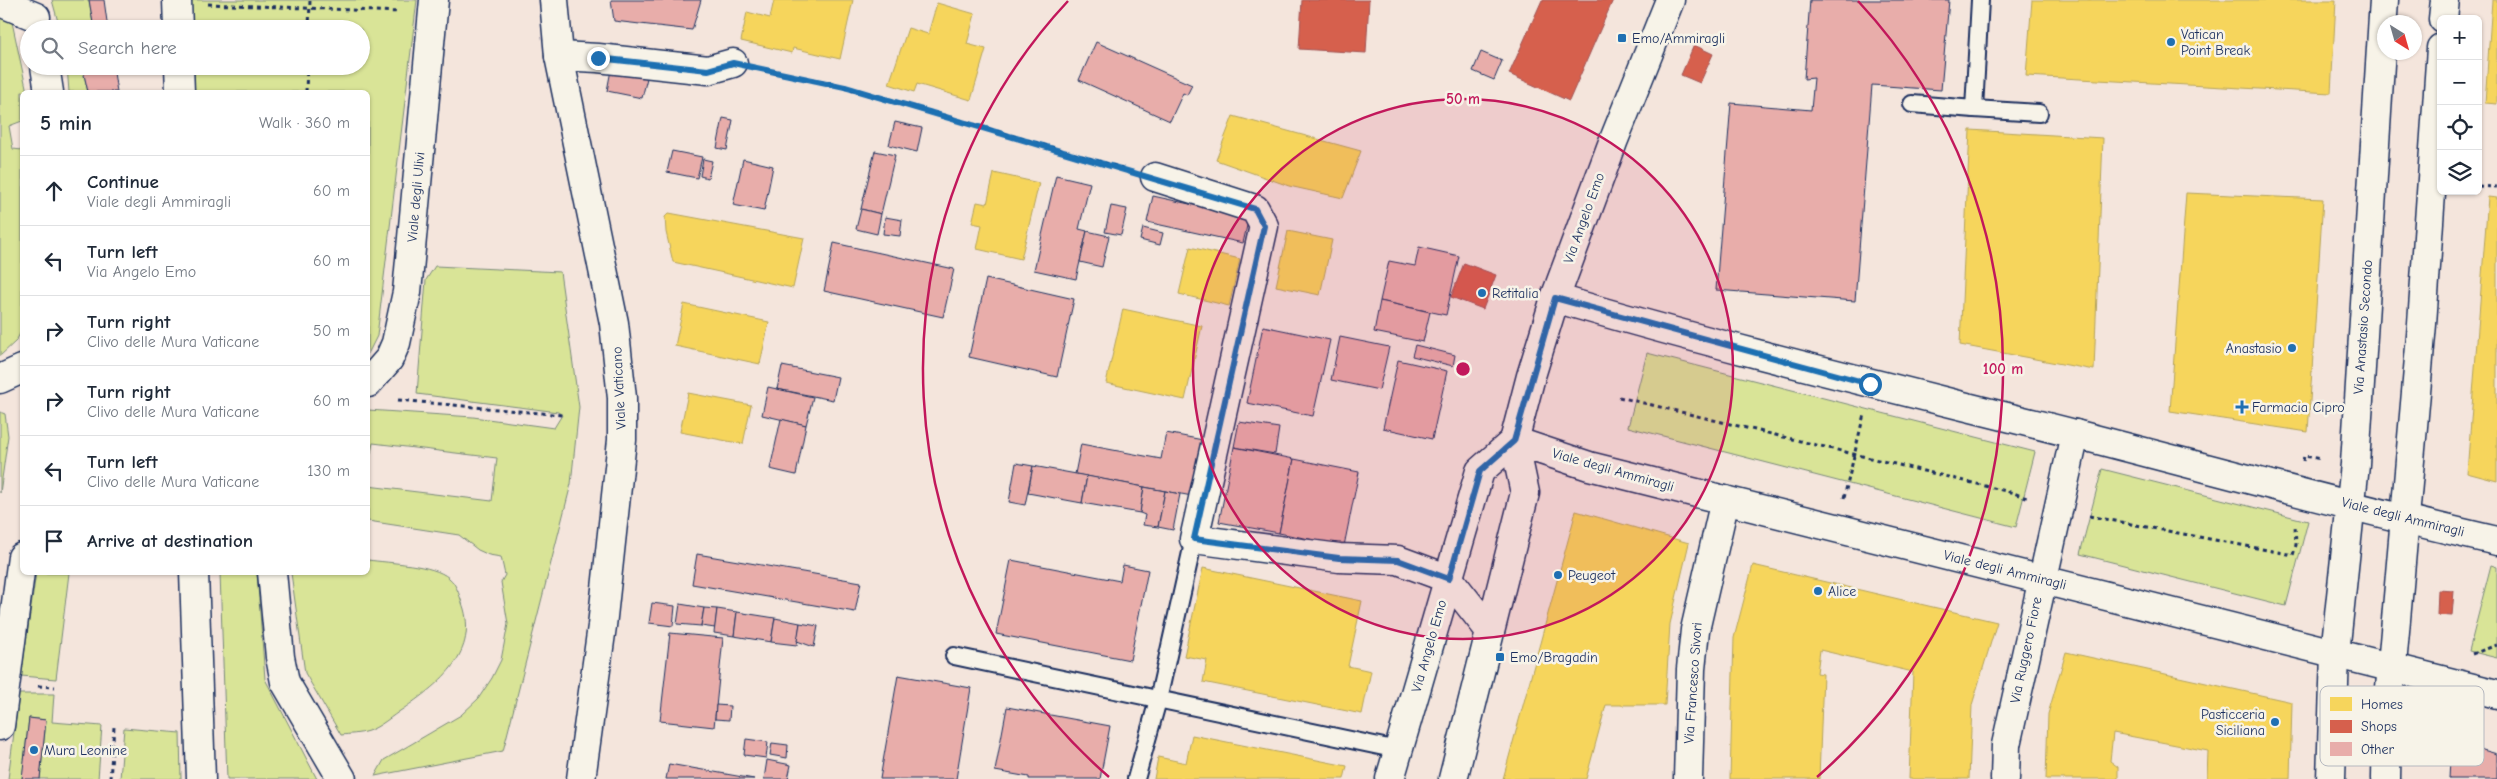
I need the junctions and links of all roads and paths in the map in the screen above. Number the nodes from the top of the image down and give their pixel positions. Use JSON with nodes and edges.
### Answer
{"nodes":[{"id":1,"x":310,"y":0,"type":"edge"},
{"id":2,"x":554,"y":0,"type":"edge"},
{"id":3,"x":1670,"y":0,"type":"edge"},
{"id":4,"x":1980,"y":0,"type":"edge"},
{"id":5,"x":2384,"y":0,"type":"edge"},
{"id":6,"x":2445,"y":0,"type":"edge"},
{"id":7,"x":177,"y":1,"type":"edge"},
{"id":8,"x":0,"y":2,"type":"edge"},
{"id":9,"x":433,"y":7,"type":"edge"},
{"id":10,"x":310,"y":8,"type":"junction"},
{"id":11,"x":35,"y":15,"type":"edge"},
{"id":12,"x":2443,"y":15,"type":"edge"},
{"id":13,"x":178,"y":20,"type":"edge"},
{"id":14,"x":309,"y":20,"type":"edge"},
{"id":15,"x":559,"y":56,"type":"junction"},
{"id":16,"x":2440,"y":60,"type":"edge"},
{"id":17,"x":733,"y":63,"type":"joint"},
{"id":18,"x":46,"y":75,"type":"edge"},
{"id":19,"x":179,"y":75,"type":"edge"},
{"id":20,"x":307,"y":75,"type":"edge"},
{"id":21,"x":49,"y":90,"type":"edge"},
{"id":22,"x":180,"y":90,"type":"edge"},
{"id":23,"x":306,"y":90,"type":"edge"},
{"id":24,"x":1912,"y":104,"type":"dead end"},
{"id":25,"x":1974,"y":110,"type":"junction"},
{"id":26,"x":2039,"y":113,"type":"dead end"},
{"id":27,"x":1155,"y":177,"type":"joint"},
{"id":28,"x":2482,"y":186,"type":"edge"},
{"id":29,"x":2497,"y":187,"type":"edge"},
{"id":30,"x":1555,"y":298,"type":"junction"},
{"id":31,"x":20,"y":370,"type":"edge"},
{"id":32,"x":0,"y":380,"type":"edge"},
{"id":33,"x":370,"y":381,"type":"edge"},
{"id":34,"x":1619,"y":397,"type":"dead end"},
{"id":35,"x":393,"y":399,"type":"dead end"},
{"id":36,"x":1865,"y":412,"type":"dead end"},
{"id":37,"x":562,"y":415,"type":"dead end"},
{"id":38,"x":2075,"y":434,"type":"junction"},
{"id":39,"x":1514,"y":441,"type":"junction"},
{"id":40,"x":1855,"y":454,"type":"junction"},
{"id":41,"x":1725,"y":500,"type":"junction"},
{"id":42,"x":2030,"y":500,"type":"dead end"},
{"id":43,"x":1842,"y":504,"type":"dead end"},
{"id":44,"x":2350,"y":504,"type":"junction"},
{"id":45,"x":2087,"y":516,"type":"dead end"},
{"id":46,"x":2296,"y":519,"type":"dead end"},
{"id":47,"x":2405,"y":520,"type":"junction"},
{"id":48,"x":1194,"y":539,"type":"junction"},
{"id":49,"x":2497,"y":540,"type":"edge"},
{"id":50,"x":20,"y":572,"type":"edge"},
{"id":51,"x":194,"y":575,"type":"edge"},
{"id":52,"x":272,"y":575,"type":"edge"},
{"id":53,"x":1449,"y":579,"type":"junction"},
{"id":54,"x":2042,"y":579,"type":"junction"},
{"id":55,"x":1490,"y":631,"type":"junction"},
{"id":56,"x":2335,"y":653,"type":"junction"},
{"id":57,"x":954,"y":656,"type":"dead end"},
{"id":58,"x":2392,"y":667,"type":"junction"},
{"id":59,"x":2334,"y":686,"type":"edge"},
{"id":60,"x":2391,"y":686,"type":"edge"},
{"id":61,"x":2466,"y":686,"type":"edge"},
{"id":62,"x":2484,"y":691,"type":"edge"},
{"id":63,"x":2497,"y":694,"type":"edge"},
{"id":64,"x":1158,"y":700,"type":"junction"},
{"id":65,"x":0,"y":726,"type":"edge"},
{"id":66,"x":114,"y":727,"type":"dead end"},
{"id":67,"x":1398,"y":750,"type":"junction"},
{"id":68,"x":2332,"y":766,"type":"edge"},
{"id":69,"x":2387,"y":766,"type":"edge"},
{"id":70,"x":110,"y":779,"type":"edge"},
{"id":71,"x":201,"y":779,"type":"edge"},
{"id":72,"x":342,"y":779,"type":"edge"},
{"id":73,"x":581,"y":779,"type":"edge"},
{"id":74,"x":1136,"y":779,"type":"edge"},
{"id":75,"x":1390,"y":779,"type":"edge"},
{"id":76,"x":1453,"y":779,"type":"edge"},
{"id":77,"x":1688,"y":779,"type":"edge"},
{"id":78,"x":2005,"y":779,"type":"edge"},
{"id":79,"x":2332,"y":779,"type":"edge"},
{"id":80,"x":2386,"y":779,"type":"edge"}],
"edges":[{"from":1,"to":10,"type":"path"},
{"from":2,"to":15,"type":"main road","name":"Viale Vaticano"},
{"from":3,"to":30,"type":"main road","name":"Via Angelo Emo"},
{"from":4,"to":25,"type":"lane"},
{"from":5,"to":44,"type":"main road","name":"Via Anastasio Secondo"},
{"from":6,"to":12,"type":"main road"},
{"from":7,"to":10,"type":"path"},
{"from":7,"to":13,"type":"main road"},
{"from":8,"to":11,"type":"main road"},
{"from":9,"to":10,"type":"path"},
{"from":9,"to":33,"type":"main road","name":"Viale degli Ulivi"},
{"from":10,"to":14,"type":"path"},
{"from":15,"to":17,"type":"main road"},
{"from":15,"to":73,"type":"main road","name":"Viale Vaticano"},
{"from":16,"to":47,"type":"main road"},
{"from":17,"to":27,"type":"path"},
{"from":18,"to":21,"type":"main road"},
{"from":19,"to":22,"type":"main road"},
{"from":20,"to":23,"type":"path"},
{"from":24,"to":25,"type":"lane"},
{"from":25,"to":26,"type":"lane"},
{"from":27,"to":48,"type":"main road"},
{"from":28,"to":29,"type":"path"},
{"from":30,"to":38,"type":"main road","name":"Viale degli Ammiragli"},
{"from":30,"to":39,"type":"main road","name":"Via Angelo Emo"},
{"from":31,"to":32,"type":"main road"},
{"from":34,"to":40,"type":"path"},
{"from":35,"to":37,"type":"path"},
{"from":36,"to":40,"type":"path"},
{"from":38,"to":44,"type":"main road","name":"Viale degli Ammiragli"},
{"from":38,"to":54,"type":"main road","name":"Via Ruggero Fiore"},
{"from":39,"to":41,"type":"main road","name":"Viale degli Ammiragli"},
{"from":39,"to":53,"type":"main road","name":"Via Angelo Emo"},
{"from":39,"to":55,"type":"main road","name":"Via Angelo Emo"},
{"from":40,"to":42,"type":"path"},
{"from":40,"to":43,"type":"path"},
{"from":41,"to":54,"type":"main road","name":"Viale degli Ammiragli"},
{"from":41,"to":77,"type":"main road","name":"Via Francesco Sivori"},
{"from":44,"to":47,"type":"main road","name":"Viale degli Ammiragli"},
{"from":44,"to":56,"type":"main road","name":"Via Anastasio Secondo"},
{"from":45,"to":46,"type":"path"},
{"from":47,"to":49,"type":"main road","name":"Viale degli Ammiragli"},
{"from":47,"to":58,"type":"main road"},
{"from":48,"to":53,"type":"main road"},
{"from":48,"to":64,"type":"lane"},
{"from":50,"to":65,"type":"main road"},
{"from":51,"to":71,"type":"main road"},
{"from":52,"to":72,"type":"main road"},
{"from":53,"to":55,"type":"main road"},
{"from":53,"to":67,"type":"main road","name":"Via Angelo Emo"},
{"from":54,"to":56,"type":"main road","name":"Viale degli Ammiragli"},
{"from":54,"to":78,"type":"main road","name":"Via Ruggero Fiore"},
{"from":55,"to":76,"type":"main road","name":"Via Angelo Emo"},
{"from":56,"to":58,"type":"main road","name":"Viale degli Ammiragli"},
{"from":56,"to":59,"type":"main road","name":"Via Anastasio Secondo"},
{"from":57,"to":64,"type":"lane"},
{"from":58,"to":60,"type":"main road"},
{"from":58,"to":61,"type":"main road","name":"Viale degli Ammiragli"},
{"from":62,"to":63,"type":"main road","name":"Viale degli Ammiragli"},
{"from":64,"to":67,"type":"lane"},
{"from":64,"to":74,"type":"lane"},
{"from":66,"to":70,"type":"path"},
{"from":67,"to":75,"type":"main road","name":"Via Angelo Emo"},
{"from":68,"to":79,"type":"main road","name":"Via Anastasio Secondo"},
{"from":69,"to":80,"type":"main road"}]}
